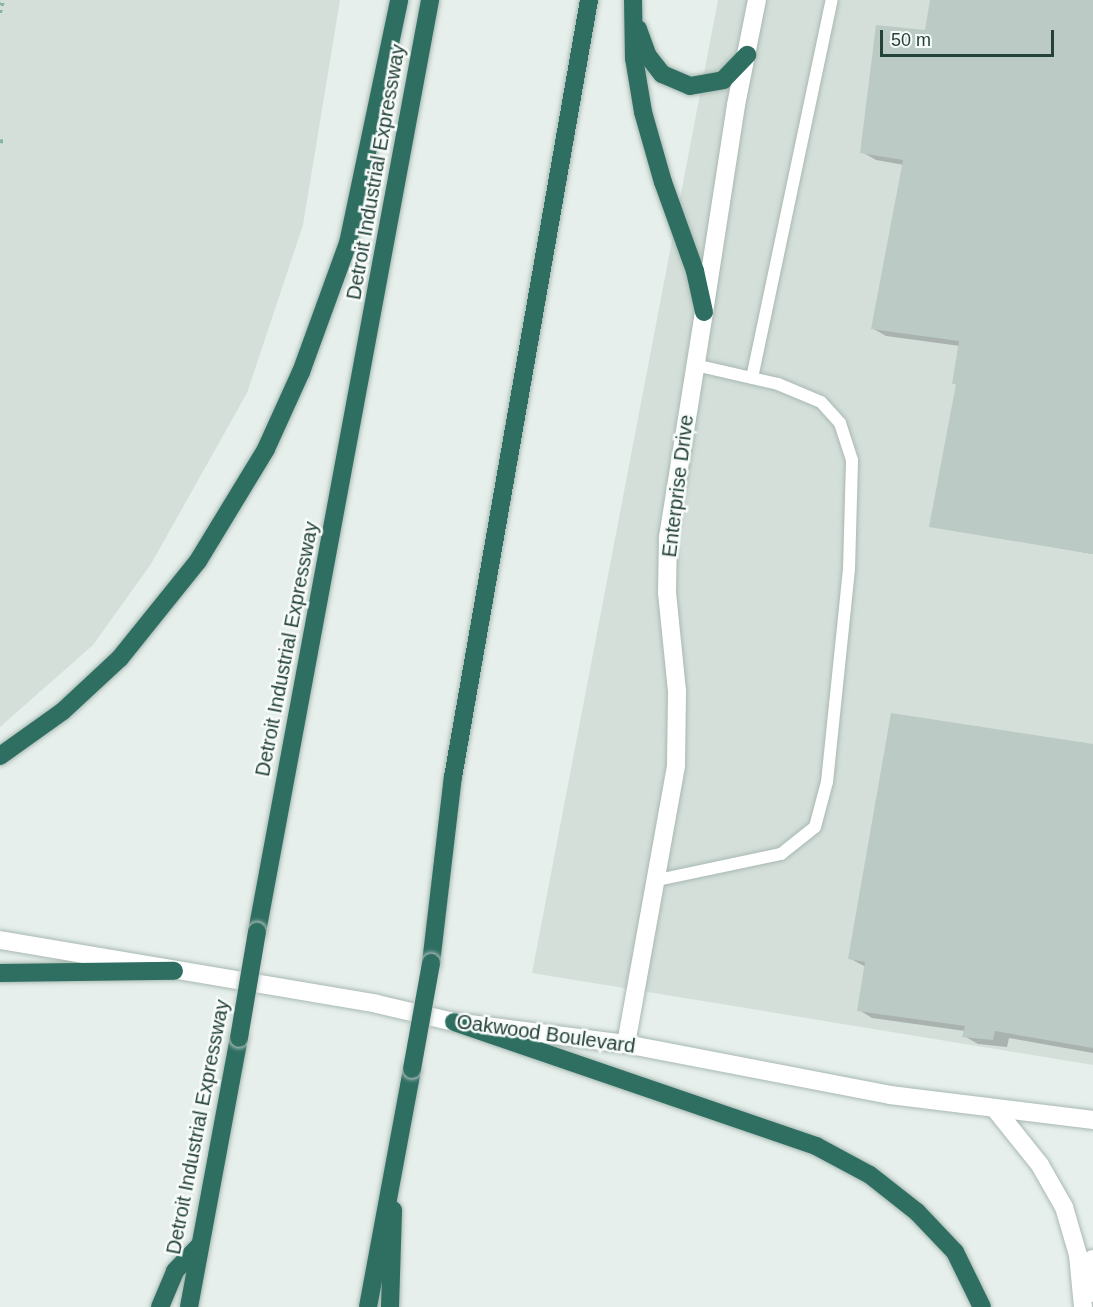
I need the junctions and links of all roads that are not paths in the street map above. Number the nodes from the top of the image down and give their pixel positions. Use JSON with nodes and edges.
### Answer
{"nodes":[{"id":1,"x":399,"y":0,"type":"edge"},
{"id":2,"x":430,"y":0,"type":"edge"},
{"id":3,"x":589,"y":0,"type":"edge"},
{"id":4,"x":757,"y":0,"type":"edge"},
{"id":5,"x":832,"y":0,"type":"edge"},
{"id":6,"x":633,"y":2,"type":"edge"},
{"id":7,"x":747,"y":55,"type":"junction"},
{"id":8,"x":704,"y":312,"type":"junction"},
{"id":9,"x":695,"y":364,"type":"junction"},
{"id":10,"x":752,"y":378,"type":"junction"},
{"id":11,"x":0,"y":756,"type":"edge"},
{"id":12,"x":653,"y":881,"type":"junction"},
{"id":13,"x":0,"y":940,"type":"edge"},
{"id":14,"x":174,"y":971,"type":"junction"},
{"id":15,"x":0,"y":973,"type":"edge"},
{"id":16,"x":454,"y":1022,"type":"junction"},
{"id":17,"x":626,"y":1044,"type":"junction"},
{"id":18,"x":996,"y":1110,"type":"junction"},
{"id":19,"x":1093,"y":1120,"type":"edge"},
{"id":20,"x":393,"y":1169,"type":"junction"},
{"id":21,"x":198,"y":1246,"type":"junction"},
{"id":22,"x":1093,"y":1259,"type":"edge"},
{"id":23,"x":160,"y":1307,"type":"edge"},
{"id":24,"x":189,"y":1307,"type":"edge"},
{"id":25,"x":368,"y":1307,"type":"edge"},
{"id":26,"x":390,"y":1307,"type":"edge"},
{"id":27,"x":982,"y":1307,"type":"edge"},
{"id":28,"x":1083,"y":1307,"type":"edge"},
{"id":29,"x":1090,"y":1307,"type":"edge"}],
"edges":[{"from":1,"to":11,"type":"highway"},
{"from":2,"to":21,"type":"highway","name":"Detroit Industrial Expressway","bridge":true},
{"from":3,"to":20,"type":"highway","bridge":true},
{"from":4,"to":7,"type":"main road","name":"Enterprise Drive"},
{"from":5,"to":10,"type":"lane"},
{"from":6,"to":7,"type":"highway"},
{"from":6,"to":8,"type":"highway"},
{"from":7,"to":8,"type":"main road","name":"Enterprise Drive"},
{"from":8,"to":9,"type":"main road","name":"Enterprise Drive"},
{"from":9,"to":10,"type":"lane"},
{"from":9,"to":12,"type":"main road","name":"Enterprise Drive"},
{"from":10,"to":12,"type":"lane"},
{"from":12,"to":17,"type":"main road","name":"Enterprise Drive"},
{"from":13,"to":14,"type":"main road","name":"Oakwood Boulevard"},
{"from":14,"to":15,"type":"highway"},
{"from":14,"to":16,"type":"main road","name":"Oakwood Boulevard"},
{"from":16,"to":17,"type":"main road","name":"Oakwood Boulevard"},
{"from":16,"to":27,"type":"highway"},
{"from":17,"to":18,"type":"main road","name":"Oakwood Boulevard"},
{"from":18,"to":19,"type":"main road","name":"Oakwood Boulevard"},
{"from":18,"to":28,"type":"main road"},
{"from":20,"to":25,"type":"highway"},
{"from":20,"to":26,"type":"highway"},
{"from":21,"to":23,"type":"highway"},
{"from":21,"to":24,"type":"highway","name":"Detroit Industrial Expressway"},
{"from":22,"to":29,"type":"main road"}]}
